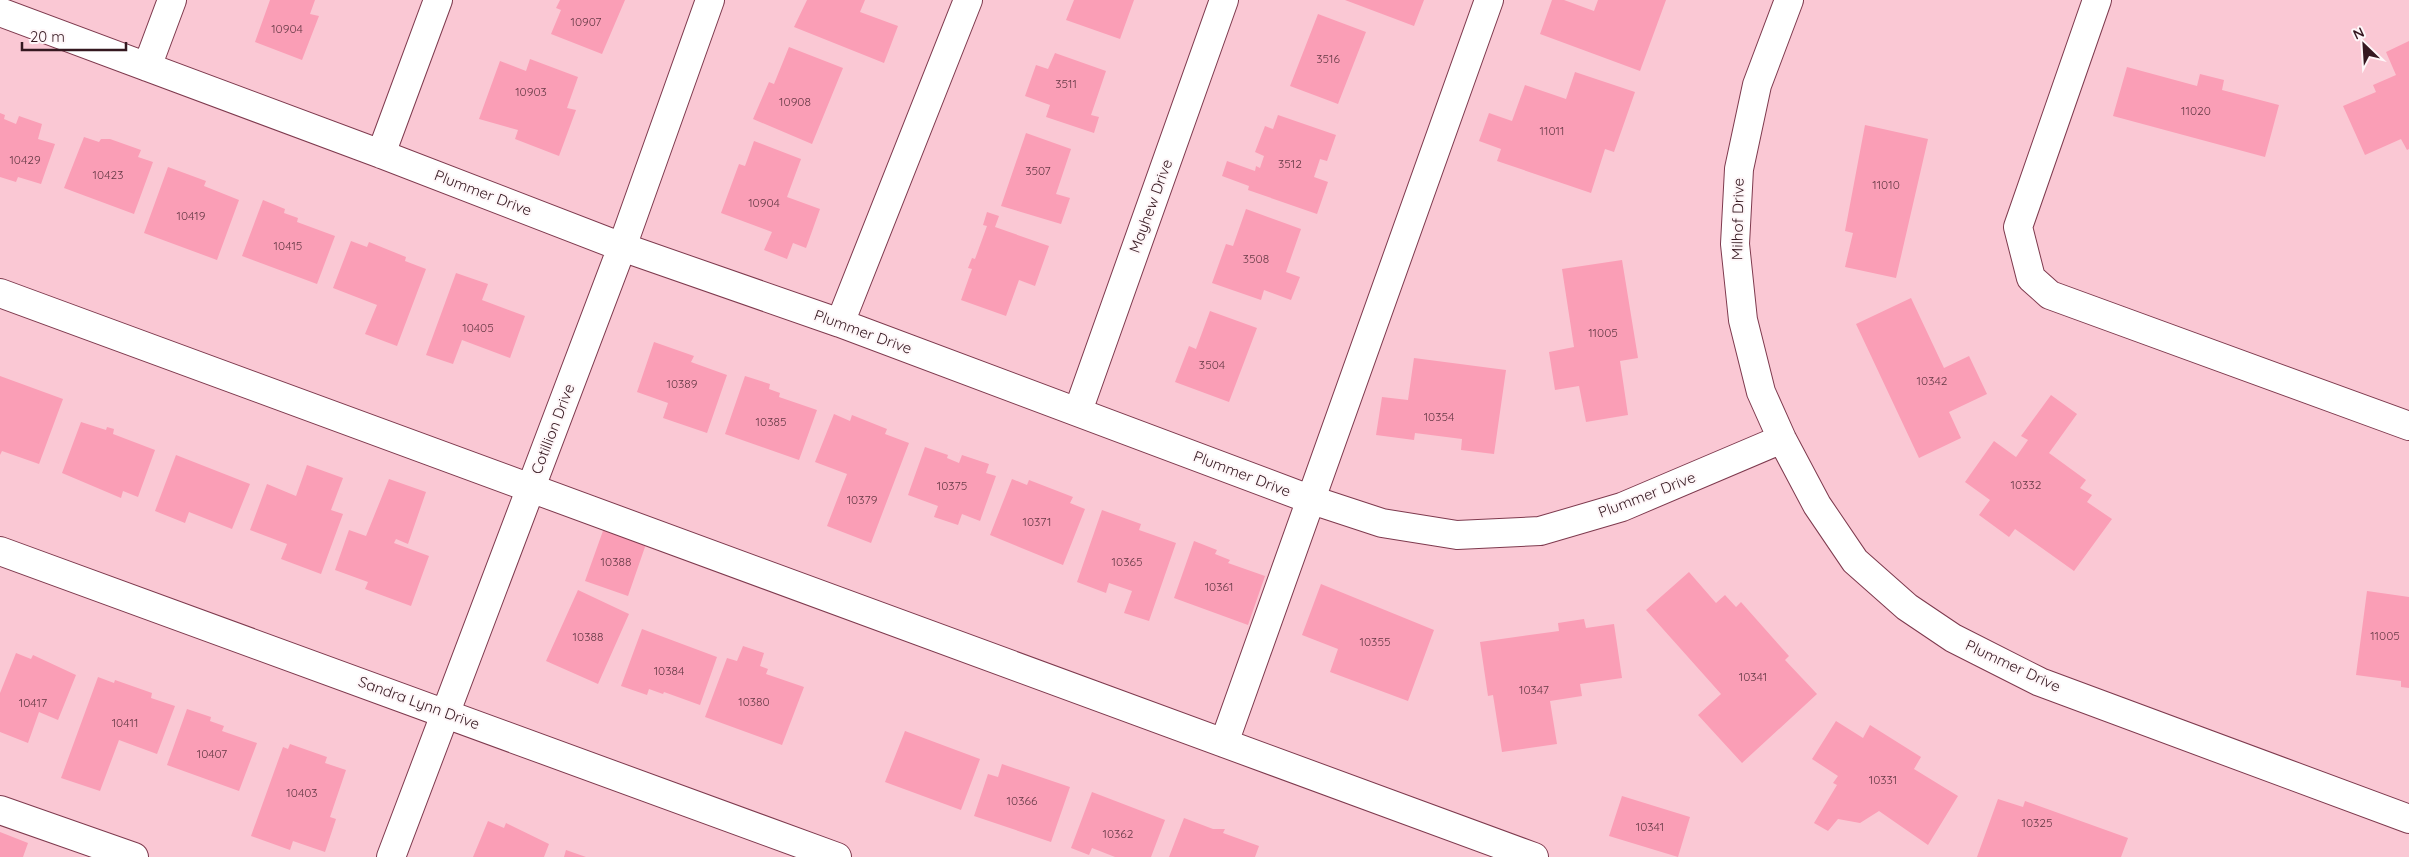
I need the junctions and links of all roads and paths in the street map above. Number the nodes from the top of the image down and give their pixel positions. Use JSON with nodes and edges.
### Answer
{"nodes":[{"id":1,"x":172,"y":0,"type":"edge"},
{"id":2,"x":438,"y":0,"type":"edge"},
{"id":3,"x":710,"y":0,"type":"edge"},
{"id":4,"x":968,"y":0,"type":"edge"},
{"id":5,"x":1224,"y":0,"type":"edge"},
{"id":6,"x":1489,"y":0,"type":"edge"},
{"id":7,"x":1789,"y":0,"type":"edge"},
{"id":8,"x":2097,"y":0,"type":"edge"},
{"id":9,"x":0,"y":12,"type":"edge"},
{"id":10,"x":147,"y":67,"type":"junction"},
{"id":11,"x":381,"y":154,"type":"junction"},
{"id":12,"x":622,"y":246,"type":"junction"},
{"id":13,"x":0,"y":293,"type":"edge"},
{"id":14,"x":840,"y":323,"type":"junction"},
{"id":15,"x":1078,"y":411,"type":"junction"},
{"id":16,"x":2409,"y":426,"type":"edge"},
{"id":17,"x":1782,"y":439,"type":"junction"},
{"id":18,"x":531,"y":489,"type":"junction"},
{"id":19,"x":1312,"y":500,"type":"junction"},
{"id":20,"x":0,"y":551,"type":"edge"},
{"id":21,"x":446,"y":712,"type":"junction"},
{"id":22,"x":1224,"y":743,"type":"junction"},
{"id":23,"x":0,"y":810,"type":"edge"},
{"id":24,"x":2409,"y":819,"type":"edge"},
{"id":25,"x":128,"y":856,"type":"edge"},
{"id":26,"x":391,"y":857,"type":"edge"},
{"id":27,"x":837,"y":857,"type":"edge"},
{"id":28,"x":1534,"y":857,"type":"edge"}],
"edges":[{"from":1,"to":10,"type":"street"},
{"from":2,"to":11,"type":"street"},
{"from":3,"to":12,"type":"street","name":"Cotillion Drive"},
{"from":4,"to":14,"type":"street"},
{"from":5,"to":15,"type":"street","name":"Mayhew Drive"},
{"from":6,"to":19,"type":"street"},
{"from":7,"to":17,"type":"street","name":"Milhof Drive"},
{"from":8,"to":16,"type":"street"},
{"from":9,"to":10,"type":"street","name":"Plummer Drive"},
{"from":10,"to":11,"type":"street","name":"Plummer Drive"},
{"from":11,"to":12,"type":"street","name":"Plummer Drive"},
{"from":12,"to":14,"type":"street","name":"Plummer Drive"},
{"from":12,"to":18,"type":"street","name":"Cotillion Drive"},
{"from":13,"to":18,"type":"street"},
{"from":14,"to":15,"type":"street","name":"Plummer Drive"},
{"from":15,"to":19,"type":"street","name":"Plummer Drive"},
{"from":17,"to":19,"type":"street","name":"Plummer Drive"},
{"from":17,"to":24,"type":"street","name":"Plummer Drive"},
{"from":18,"to":21,"type":"street","name":"Cotillion Drive"},
{"from":18,"to":22,"type":"street"},
{"from":19,"to":22,"type":"street"},
{"from":20,"to":21,"type":"street","name":"Sandra Lynn Drive"},
{"from":21,"to":26,"type":"street","name":"Cotillion Drive"},
{"from":21,"to":27,"type":"street","name":"Sandra Lynn Drive"},
{"from":22,"to":28,"type":"street"},
{"from":23,"to":25,"type":"street"}]}
